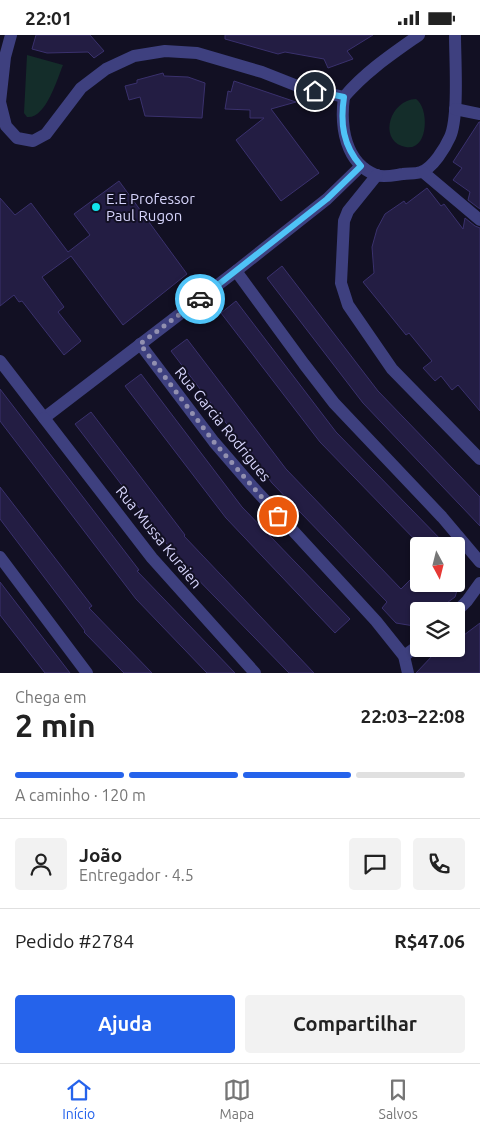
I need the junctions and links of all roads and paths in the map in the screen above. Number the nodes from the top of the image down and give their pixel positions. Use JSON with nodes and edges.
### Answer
{"nodes":[{"id":1,"x":11,"y":35,"type":"edge"},
{"id":2,"x":419,"y":35,"type":"edge"},
{"id":3,"x":455,"y":35,"type":"edge"},
{"id":4,"x":344,"y":97,"type":"junction"},
{"id":5,"x":454,"y":109,"type":"junction"},
{"id":6,"x":480,"y":114,"type":"edge"},
{"id":7,"x":361,"y":166,"type":"junction"},
{"id":8,"x":423,"y":172,"type":"junction"},
{"id":9,"x":377,"y":175,"type":"junction"},
{"id":10,"x":480,"y":220,"type":"edge"},
{"id":11,"x":236,"y":271,"type":"junction"},
{"id":12,"x":140,"y":344,"type":"junction"},
{"id":13,"x":0,"y":361,"type":"edge"},
{"id":14,"x":44,"y":418,"type":"junction"},
{"id":15,"x":480,"y":459,"type":"edge"},
{"id":16,"x":0,"y":557,"type":"edge"},
{"id":17,"x":480,"y":562,"type":"edge"},
{"id":18,"x":480,"y":583,"type":"edge"},
{"id":19,"x":465,"y":603,"type":"edge"},
{"id":20,"x":410,"y":651,"type":"edge"},
{"id":21,"x":404,"y":655,"type":"junction"},
{"id":22,"x":87,"y":673,"type":"edge"},
{"id":23,"x":255,"y":673,"type":"edge"},
{"id":24,"x":408,"y":673,"type":"edge"}],
"edges":[{"from":1,"to":4,"type":"street"},
{"from":2,"to":4,"type":"street"},
{"from":3,"to":5,"type":"street"},
{"from":4,"to":7,"type":"street"},
{"from":5,"to":6,"type":"street"},
{"from":5,"to":8,"type":"street"},
{"from":7,"to":9,"type":"street"},
{"from":7,"to":11,"type":"street"},
{"from":8,"to":9,"type":"street"},
{"from":8,"to":10,"type":"street"},
{"from":9,"to":15,"type":"street"},
{"from":11,"to":12,"type":"street"},
{"from":11,"to":17,"type":"street"},
{"from":12,"to":14,"type":"street"},
{"from":12,"to":21,"type":"street","name":"Rua Garcia Rodrigues"},
{"from":13,"to":14,"type":"street","name":"Rua Mussa Kuraien"},
{"from":14,"to":23,"type":"street","name":"Rua Mussa Kuraien"},
{"from":16,"to":22,"type":"street"},
{"from":18,"to":19,"type":"street"},
{"from":20,"to":21,"type":"street"},
{"from":21,"to":24,"type":"street"}]}
